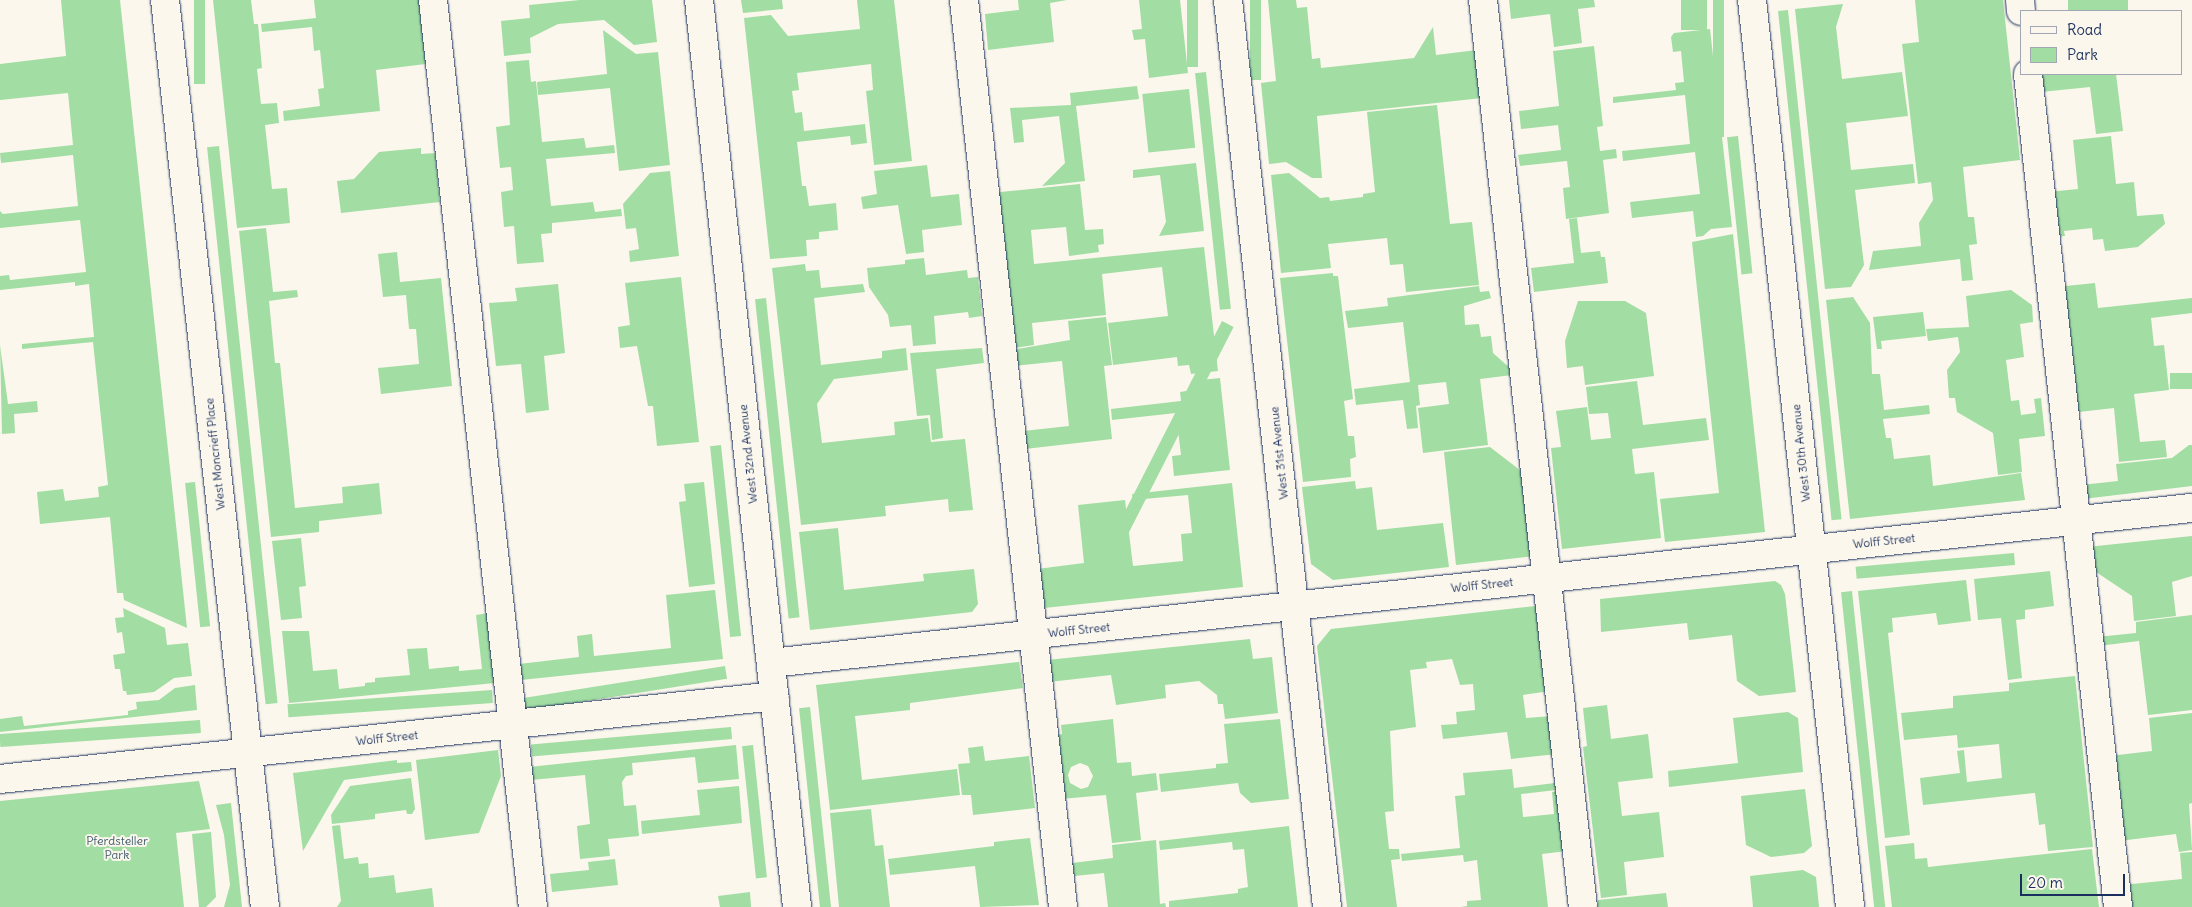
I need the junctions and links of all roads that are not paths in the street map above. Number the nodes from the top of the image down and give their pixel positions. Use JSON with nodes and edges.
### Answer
{"nodes":[{"id":1,"x":166,"y":0,"type":"edge"},
{"id":2,"x":433,"y":0,"type":"edge"},
{"id":3,"x":699,"y":0,"type":"edge"},
{"id":4,"x":964,"y":0,"type":"edge"},
{"id":5,"x":1228,"y":0,"type":"edge"},
{"id":6,"x":1483,"y":0,"type":"edge"},
{"id":7,"x":1752,"y":0,"type":"edge"},
{"id":8,"x":2028,"y":75,"type":"edge"},
{"id":9,"x":2192,"y":508,"type":"edge"},
{"id":10,"x":2078,"y":520,"type":"junction"},
{"id":11,"x":1812,"y":549,"type":"junction"},
{"id":12,"x":1547,"y":578,"type":"junction"},
{"id":13,"x":1295,"y":606,"type":"junction"},
{"id":14,"x":1033,"y":635,"type":"junction"},
{"id":15,"x":771,"y":663,"type":"junction"},
{"id":16,"x":775,"y":696,"type":"junction"},
{"id":17,"x":513,"y":724,"type":"junction"},
{"id":18,"x":248,"y":752,"type":"junction"},
{"id":19,"x":0,"y":779,"type":"edge"},
{"id":20,"x":265,"y":907,"type":"edge"},
{"id":21,"x":533,"y":907,"type":"edge"},
{"id":22,"x":797,"y":907,"type":"edge"},
{"id":23,"x":1063,"y":907,"type":"edge"},
{"id":24,"x":1326,"y":907,"type":"edge"},
{"id":25,"x":1583,"y":907,"type":"edge"},
{"id":26,"x":1850,"y":907,"type":"edge"},
{"id":27,"x":2118,"y":907,"type":"edge"}],
"edges":[{"from":1,"to":18,"type":"street","name":"West Moncrieff Place"},
{"from":2,"to":17,"type":"street"},
{"from":3,"to":15,"type":"street","name":"West 32nd Avenue"},
{"from":4,"to":14,"type":"street"},
{"from":5,"to":13,"type":"street","name":"West 31st Avenue"},
{"from":6,"to":12,"type":"street"},
{"from":7,"to":11,"type":"street","name":"West 30th Avenue"},
{"from":8,"to":10,"type":"street"},
{"from":9,"to":10,"type":"street","name":"Wolff Street"},
{"from":10,"to":11,"type":"street","name":"Wolff Street"},
{"from":10,"to":27,"type":"street"},
{"from":11,"to":12,"type":"street","name":"Wolff Street"},
{"from":11,"to":26,"type":"street","name":"West 30th Avenue"},
{"from":12,"to":13,"type":"street","name":"Wolff Street"},
{"from":12,"to":25,"type":"street"},
{"from":13,"to":14,"type":"street","name":"Wolff Street"},
{"from":13,"to":24,"type":"street","name":"West 31st Avenue"},
{"from":14,"to":15,"type":"street","name":"Wolff Street"},
{"from":14,"to":23,"type":"street"},
{"from":15,"to":16,"type":"street","name":"West 32nd Avenue"},
{"from":16,"to":17,"type":"street","name":"Wolff Street"},
{"from":16,"to":22,"type":"street","name":"West 32nd Avenue"},
{"from":17,"to":18,"type":"street","name":"Wolff Street"},
{"from":17,"to":21,"type":"street"},
{"from":18,"to":19,"type":"street","name":"Wolff Street"},
{"from":18,"to":20,"type":"street","name":"West Moncrieff Place"}]}
